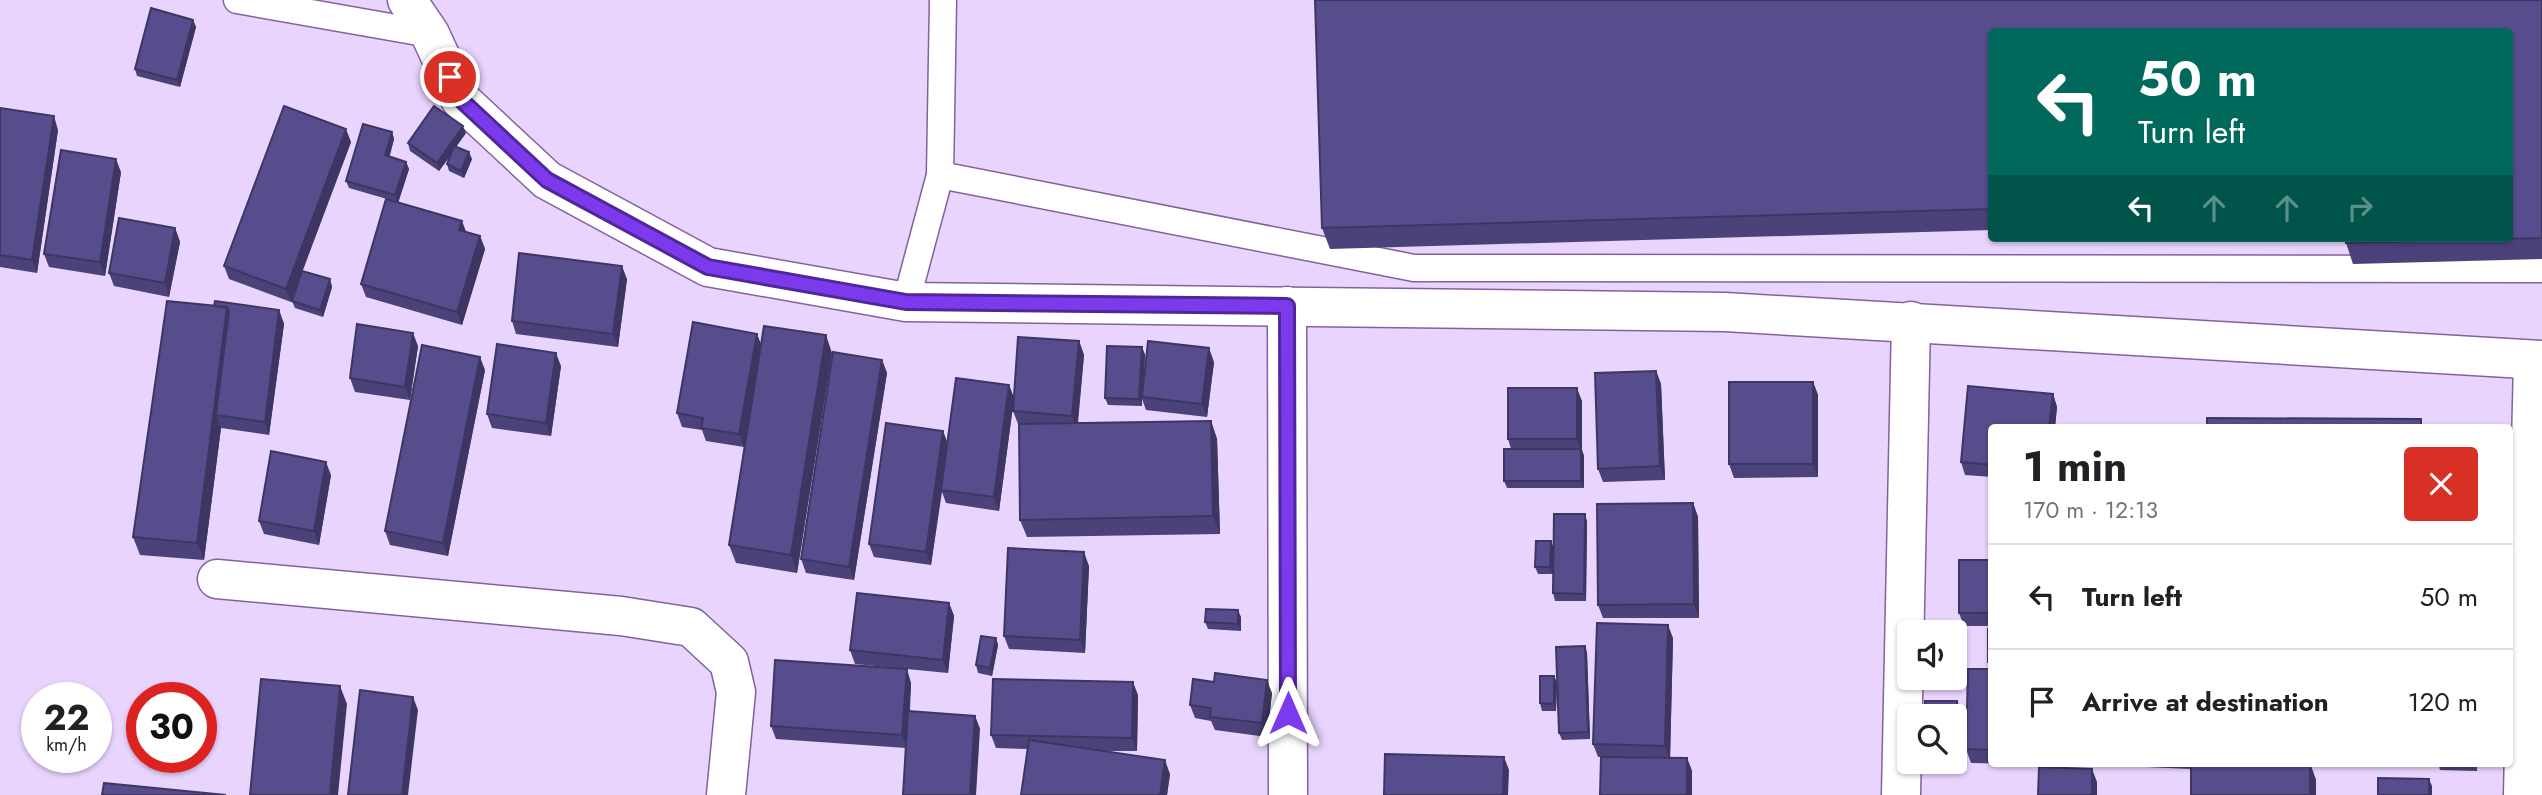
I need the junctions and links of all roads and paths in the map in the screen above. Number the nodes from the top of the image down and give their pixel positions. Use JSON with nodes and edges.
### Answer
{"nodes":[{"id":1,"x":237,"y":0,"type":"edge"},
{"id":2,"x":407,"y":0,"type":"edge"},
{"id":3,"x":943,"y":0,"type":"edge"},
{"id":4,"x":430,"y":34,"type":"junction"},
{"id":5,"x":940,"y":174,"type":"junction"},
{"id":6,"x":2542,"y":269,"type":"edge"},
{"id":7,"x":906,"y":302,"type":"junction"},
{"id":8,"x":1287,"y":306,"type":"junction"},
{"id":9,"x":1911,"y":321,"type":"junction"},
{"id":10,"x":2538,"y":360,"type":"edge"},
{"id":11,"x":217,"y":579,"type":"dead end"},
{"id":12,"x":726,"y":795,"type":"edge"},
{"id":13,"x":1289,"y":795,"type":"edge"},
{"id":14,"x":1901,"y":795,"type":"edge"},
{"id":15,"x":2523,"y":795,"type":"edge"}],
"edges":[{"from":1,"to":4,"type":"lane"},
{"from":2,"to":4,"type":"street"},
{"from":3,"to":5,"type":"lane"},
{"from":4,"to":7,"type":"street"},
{"from":5,"to":6,"type":"lane"},
{"from":5,"to":7,"type":"lane"},
{"from":7,"to":8,"type":"street"},
{"from":8,"to":9,"type":"street"},
{"from":8,"to":13,"type":"street"},
{"from":9,"to":10,"type":"street"},
{"from":9,"to":14,"type":"street"},
{"from":10,"to":15,"type":"street"},
{"from":11,"to":12,"type":"street"}]}
